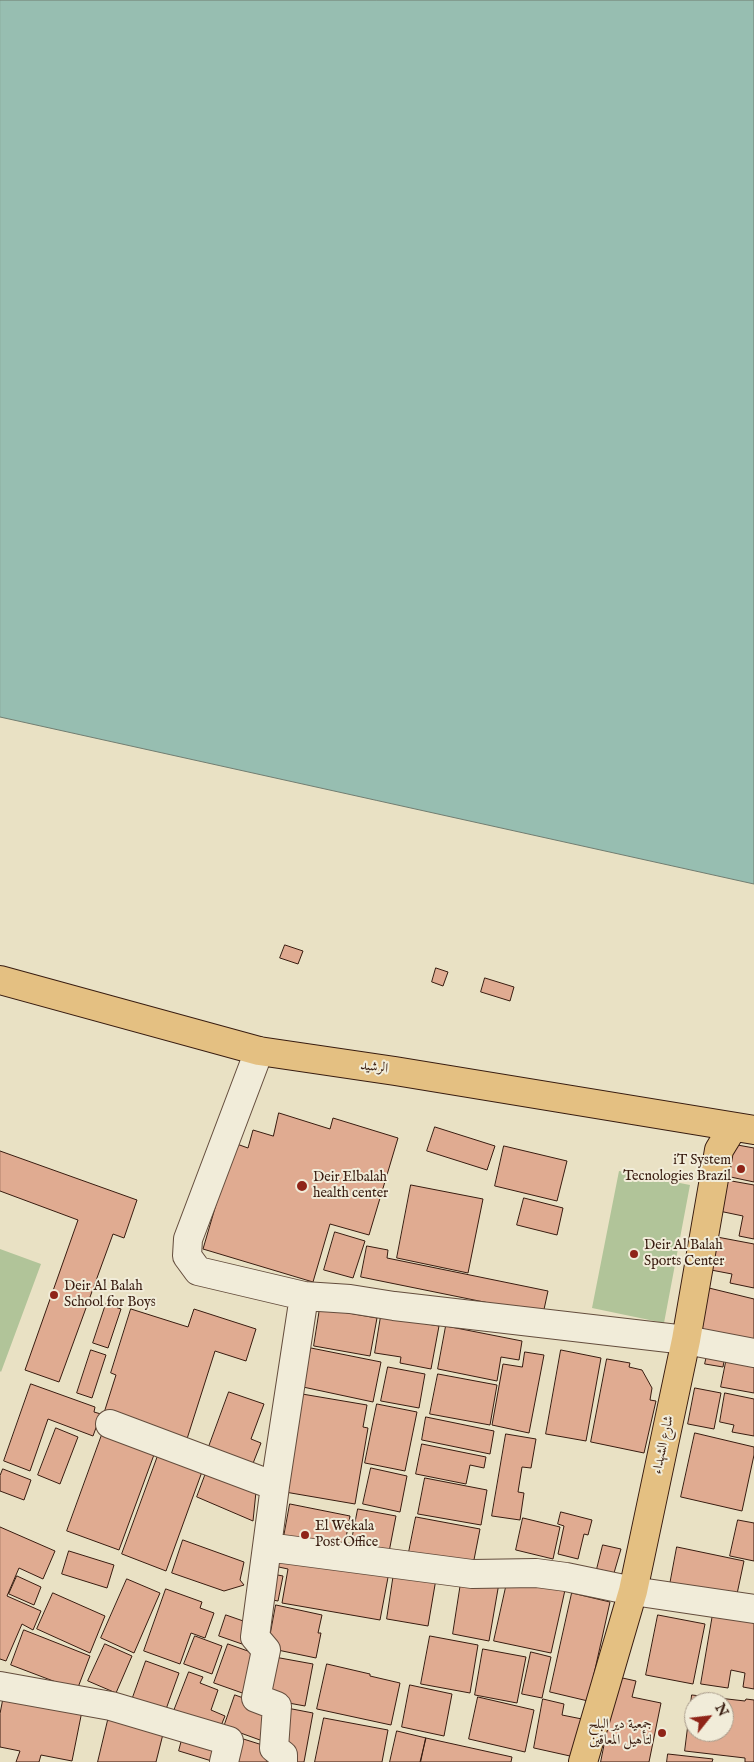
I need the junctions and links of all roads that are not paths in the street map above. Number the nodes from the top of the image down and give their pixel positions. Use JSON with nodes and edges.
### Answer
{"nodes":[{"id":1,"x":0,"y":980,"type":"edge"},
{"id":2,"x":259,"y":1051,"type":"junction"},
{"id":3,"x":743,"y":1129,"type":"edge"},
{"id":4,"x":304,"y":1296,"type":"junction"},
{"id":5,"x":686,"y":1340,"type":"junction"},
{"id":6,"x":754,"y":1353,"type":"edge"},
{"id":7,"x":110,"y":1424,"type":"dead end"},
{"id":8,"x":275,"y":1486,"type":"junction"},
{"id":9,"x":266,"y":1547,"type":"junction"},
{"id":10,"x":633,"y":1592,"type":"junction"},
{"id":11,"x":754,"y":1609,"type":"edge"},
{"id":12,"x":0,"y":1686,"type":"edge"},
{"id":13,"x":224,"y":1762,"type":"edge"},
{"id":14,"x":282,"y":1762,"type":"edge"},
{"id":15,"x":583,"y":1762,"type":"edge"}],
"edges":[{"from":1,"to":2,"type":"main road","name":"الرشيد"},
{"from":2,"to":3,"type":"main road","name":"الرشيد"},
{"from":2,"to":4,"type":"street"},
{"from":3,"to":5,"type":"main road","name":"شارع الشهداء"},
{"from":4,"to":5,"type":"street"},
{"from":4,"to":8,"type":"street"},
{"from":5,"to":6,"type":"street"},
{"from":5,"to":10,"type":"main road","name":"شارع الشهداء"},
{"from":7,"to":8,"type":"street"},
{"from":8,"to":9,"type":"street"},
{"from":9,"to":10,"type":"street"},
{"from":9,"to":14,"type":"street"},
{"from":10,"to":11,"type":"street"},
{"from":10,"to":15,"type":"main road","name":"شارع الشهداء"},
{"from":12,"to":13,"type":"street"}]}
